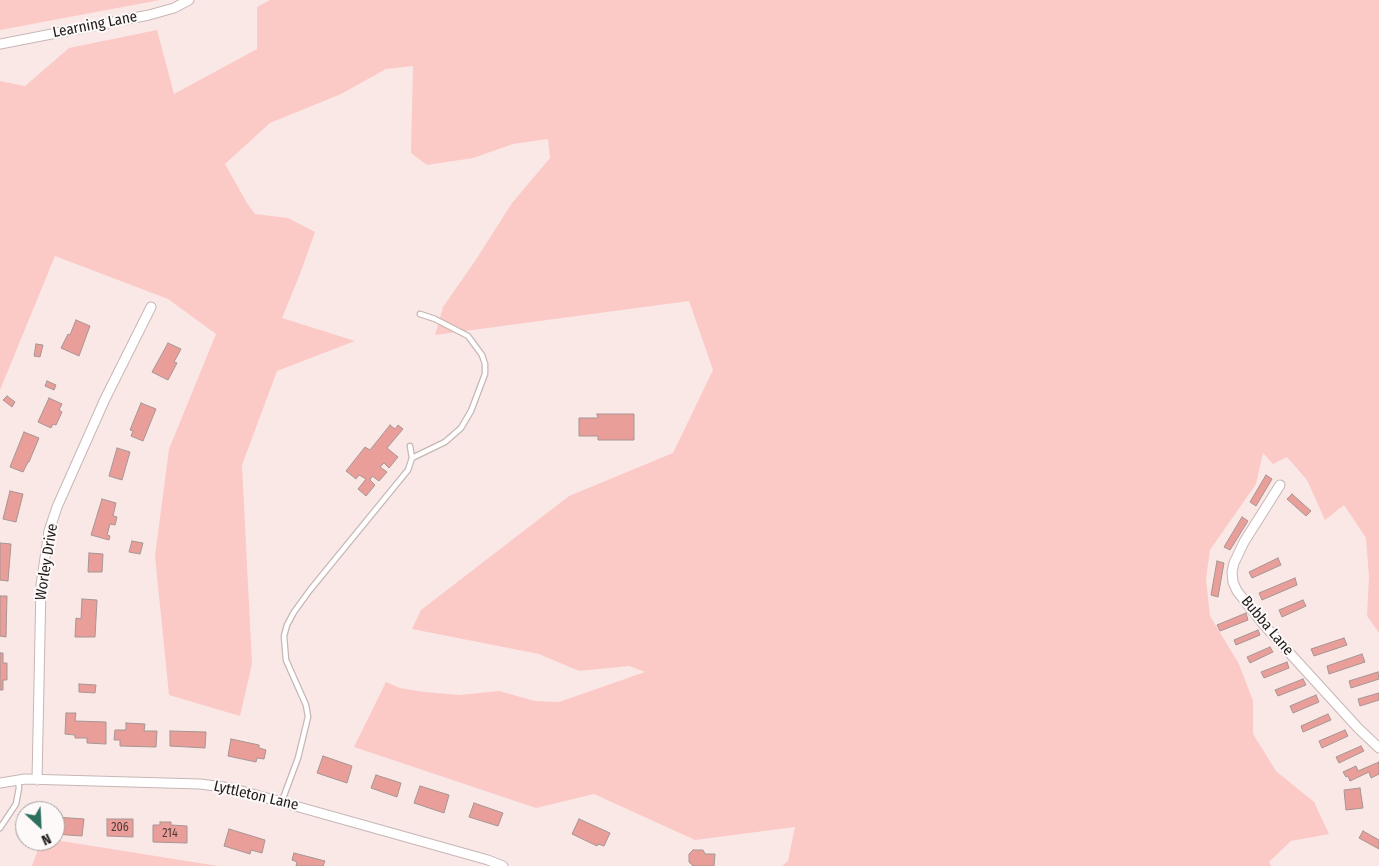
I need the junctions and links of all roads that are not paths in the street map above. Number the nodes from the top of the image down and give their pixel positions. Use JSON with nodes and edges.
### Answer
{"nodes":[{"id":1,"x":189,"y":0,"type":"edge"},
{"id":2,"x":0,"y":44,"type":"edge"},
{"id":3,"x":151,"y":307,"type":"dead end"},
{"id":4,"x":420,"y":314,"type":"dead end"},
{"id":5,"x":410,"y":446,"type":"dead end"},
{"id":6,"x":412,"y":458,"type":"junction"},
{"id":7,"x":1280,"y":485,"type":"dead end"},
{"id":8,"x":1379,"y":748,"type":"edge"},
{"id":9,"x":18,"y":780,"type":"junction"},
{"id":10,"x":37,"y":780,"type":"junction"},
{"id":11,"x":0,"y":783,"type":"edge"},
{"id":12,"x":282,"y":801,"type":"junction"},
{"id":13,"x":0,"y":828,"type":"edge"},
{"id":14,"x":503,"y":866,"type":"edge"}],
"edges":[{"from":1,"to":2,"type":"street","name":"Learning Lane"},
{"from":3,"to":10,"type":"street","name":"Worley Drive"},
{"from":4,"to":6,"type":"lane"},
{"from":5,"to":6,"type":"lane"},
{"from":6,"to":12,"type":"lane"},
{"from":7,"to":8,"type":"street","name":"Bubba Lane"},
{"from":9,"to":10,"type":"street","name":"Lyttleton Lane"},
{"from":9,"to":11,"type":"street","name":"Lyttleton Lane"},
{"from":9,"to":13,"type":"lane"},
{"from":10,"to":12,"type":"street","name":"Lyttleton Lane"},
{"from":12,"to":14,"type":"street","name":"Lyttleton Lane"}]}
